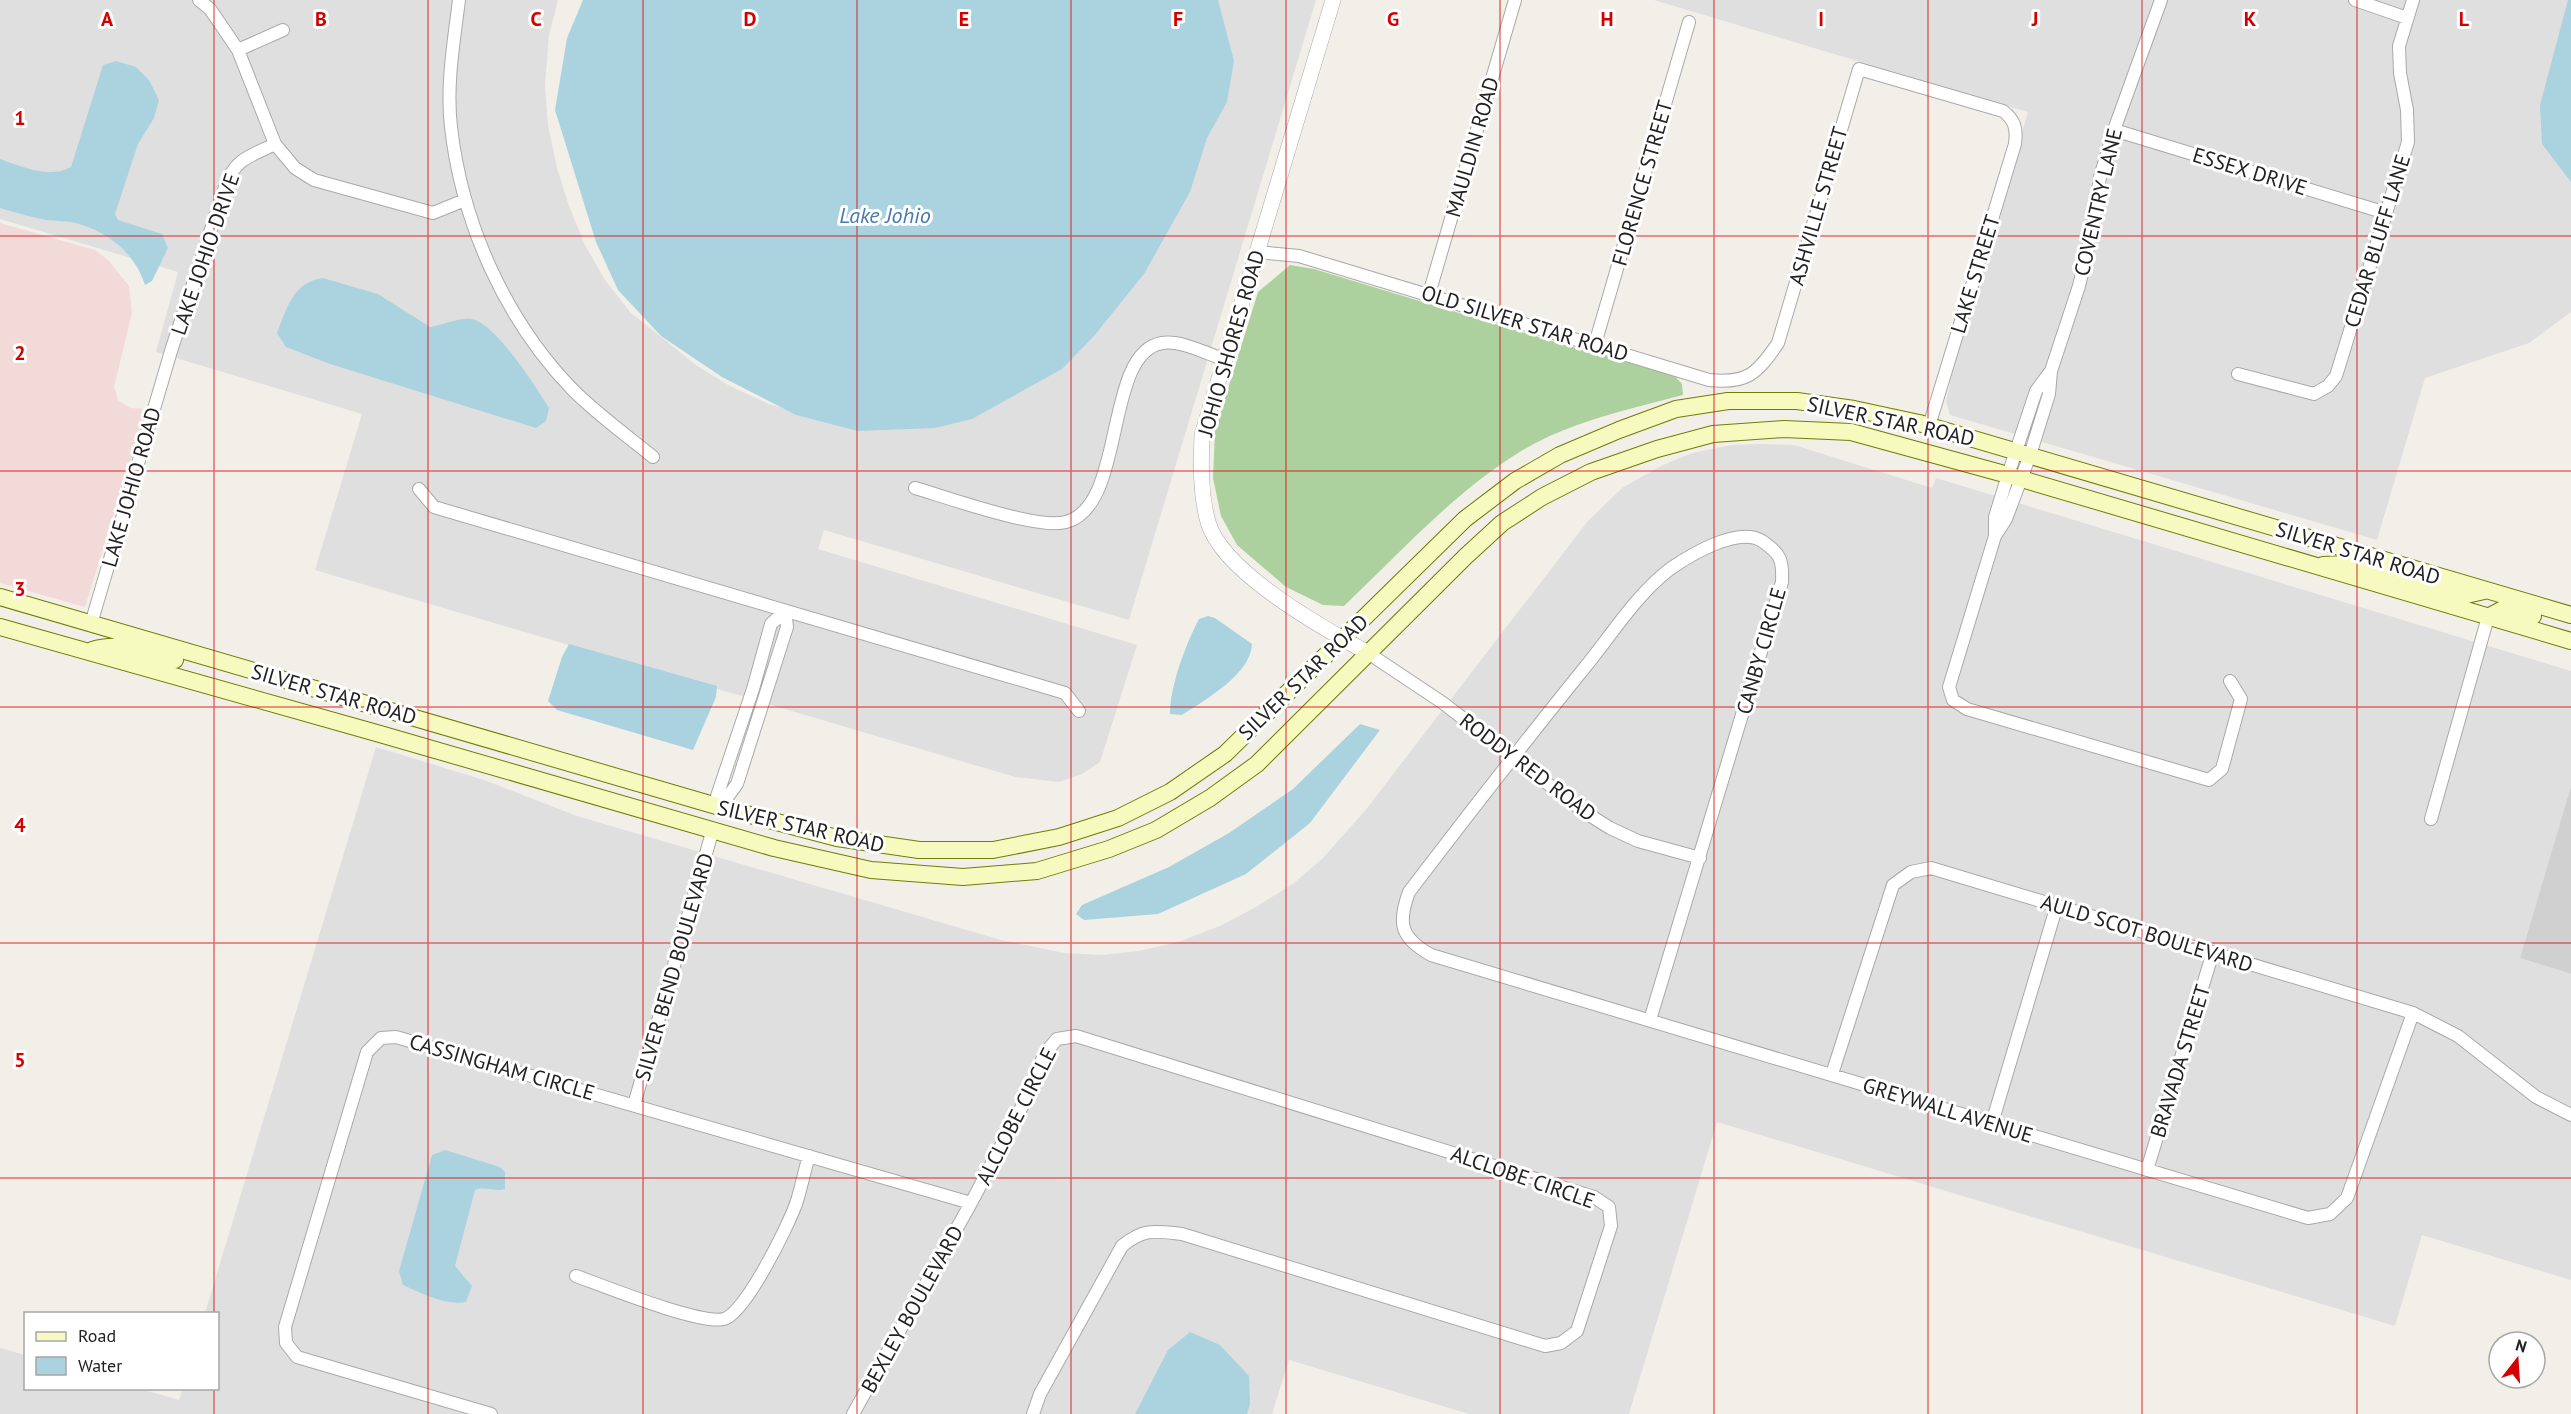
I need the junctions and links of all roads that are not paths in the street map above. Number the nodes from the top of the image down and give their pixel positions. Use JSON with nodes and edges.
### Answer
{"nodes":[{"id":1,"x":199,"y":0,"type":"edge"},
{"id":2,"x":459,"y":0,"type":"edge"},
{"id":3,"x":1333,"y":0,"type":"edge"},
{"id":4,"x":1515,"y":0,"type":"edge"},
{"id":5,"x":2161,"y":0,"type":"edge"},
{"id":6,"x":2355,"y":0,"type":"edge"},
{"id":7,"x":2413,"y":0,"type":"edge"},
{"id":8,"x":2408,"y":18,"type":"junction"},
{"id":9,"x":1689,"y":22,"type":"dead end"},
{"id":10,"x":284,"y":30,"type":"dead end"},
{"id":11,"x":238,"y":50,"type":"junction"},
{"id":12,"x":1859,"y":69,"type":"joint"},
{"id":13,"x":2114,"y":130,"type":"junction"},
{"id":14,"x":274,"y":144,"type":"junction"},
{"id":15,"x":465,"y":200,"type":"junction"},
{"id":16,"x":2386,"y":213,"type":"junction"},
{"id":17,"x":1258,"y":252,"type":"junction"},
{"id":18,"x":1429,"y":294,"type":"junction"},
{"id":19,"x":1778,"y":343,"type":"joint"},
{"id":20,"x":1595,"y":344,"type":"junction"},
{"id":21,"x":171,"y":351,"type":"joint"},
{"id":22,"x":1223,"y":359,"type":"junction"},
{"id":23,"x":2238,"y":374,"type":"dead end"},
{"id":24,"x":1929,"y":426,"type":"junction"},
{"id":25,"x":2024,"y":453,"type":"junction"},
{"id":26,"x":653,"y":458,"type":"dead end"},
{"id":27,"x":2015,"y":477,"type":"junction"},
{"id":28,"x":915,"y":488,"type":"dead end"},
{"id":29,"x":419,"y":489,"type":"dead end"},
{"id":30,"x":2310,"y":566,"type":"junction"},
{"id":31,"x":2485,"y":591,"type":"junction"},
{"id":32,"x":0,"y":597,"type":"edge"},
{"id":33,"x":784,"y":611,"type":"junction"},
{"id":34,"x":2571,"y":615,"type":"edge"},
{"id":35,"x":2488,"y":617,"type":"junction"},
{"id":36,"x":91,"y":624,"type":"junction"},
{"id":37,"x":2571,"y":626,"type":"edge"},
{"id":38,"x":0,"y":627,"type":"edge"},
{"id":39,"x":1343,"y":639,"type":"junction"},
{"id":40,"x":2571,"y":641,"type":"edge"},
{"id":41,"x":89,"y":651,"type":"junction"},
{"id":42,"x":1368,"y":653,"type":"junction"},
{"id":43,"x":2230,"y":681,"type":"dead end"},
{"id":44,"x":304,"y":686,"type":"junction"},
{"id":45,"x":747,"y":707,"type":"junction"},
{"id":46,"x":760,"y":711,"type":"junction"},
{"id":47,"x":1079,"y":711,"type":"dead end"},
{"id":48,"x":1513,"y":756,"type":"junction"},
{"id":49,"x":553,"y":783,"type":"junction"},
{"id":50,"x":717,"y":806,"type":"junction"},
{"id":51,"x":2431,"y":819,"type":"dead end"},
{"id":52,"x":713,"y":829,"type":"junction"},
{"id":53,"x":902,"y":849,"type":"junction"},
{"id":54,"x":1700,"y":858,"type":"junction"},
{"id":55,"x":1409,"y":892,"type":"joint"},
{"id":56,"x":2057,"y":906,"type":"junction"},
{"id":57,"x":2214,"y":952,"type":"junction"},
{"id":58,"x":2413,"y":1013,"type":"junction"},
{"id":59,"x":1650,"y":1020,"type":"junction"},
{"id":60,"x":1832,"y":1074,"type":"junction"},
{"id":61,"x":634,"y":1105,"type":"junction"},
{"id":62,"x":2571,"y":1115,"type":"edge"},
{"id":63,"x":1992,"y":1123,"type":"junction"},
{"id":64,"x":809,"y":1156,"type":"junction"},
{"id":65,"x":2147,"y":1170,"type":"junction"},
{"id":66,"x":971,"y":1203,"type":"junction"},
{"id":67,"x":576,"y":1276,"type":"dead end"},
{"id":68,"x":491,"y":1414,"type":"edge"},
{"id":69,"x":854,"y":1414,"type":"edge"},
{"id":70,"x":1033,"y":1414,"type":"edge"}],
"edges":[{"from":1,"to":11,"type":"street"},
{"from":2,"to":15,"type":"street"},
{"from":3,"to":17,"type":"street","name":"JOHIO SHORES ROAD"},
{"from":4,"to":18,"type":"street","name":"MAULDIN ROAD"},
{"from":5,"to":13,"type":"street","name":"COVENTRY LANE"},
{"from":6,"to":8,"type":"street"},
{"from":7,"to":8,"type":"street","name":"CEDAR BLUFF LANE"},
{"from":8,"to":16,"type":"street","name":"CEDAR BLUFF LANE"},
{"from":9,"to":20,"type":"street","name":"FLORENCE STREET"},
{"from":10,"to":11,"type":"street"},
{"from":11,"to":14,"type":"street"},
{"from":12,"to":19,"type":"street","name":"ASHVILLE STREET"},
{"from":12,"to":24,"type":"street","name":"LAKE STREET"},
{"from":13,"to":16,"type":"street","name":"ESSEX DRIVE"},
{"from":13,"to":25,"type":"street","name":"COVENTRY LANE"},
{"from":14,"to":15,"type":"street"},
{"from":14,"to":21,"type":"street","name":"LAKE JOHIO DRIVE"},
{"from":15,"to":26,"type":"street"},
{"from":16,"to":23,"type":"street","name":"CEDAR BLUFF LANE"},
{"from":17,"to":18,"type":"street","name":"OLD SILVER STAR ROAD"},
{"from":17,"to":22,"type":"street","name":"JOHIO SHORES ROAD"},
{"from":18,"to":20,"type":"street","name":"OLD SILVER STAR ROAD"},
{"from":19,"to":20,"type":"street","name":"OLD SILVER STAR ROAD"},
{"from":21,"to":36,"type":"street","name":"LAKE JOHIO ROAD"},
{"from":22,"to":28,"type":"street"},
{"from":22,"to":39,"type":"street","name":"JOHIO SHORES ROAD"},
{"from":24,"to":25,"type":"main road","name":"SILVER STAR ROAD"},
{"from":24,"to":39,"type":"main road","name":"SILVER STAR ROAD"},
{"from":25,"to":27,"type":"street","name":"COVENTRY LANE"},
{"from":25,"to":31,"type":"main road","name":"SILVER STAR ROAD"},
{"from":27,"to":30,"type":"main road","name":"SILVER STAR ROAD"},
{"from":27,"to":42,"type":"main road","name":"SILVER STAR ROAD"},
{"from":27,"to":43,"type":"street","name":"COVENTRY LANE"},
{"from":29,"to":33,"type":"street"},
{"from":30,"to":31,"type":"main road"},
{"from":30,"to":35,"type":"main road","name":"SILVER STAR ROAD"},
{"from":31,"to":34,"type":"main road","name":"SILVER STAR ROAD"},
{"from":32,"to":36,"type":"main road","name":"SILVER STAR ROAD"},
{"from":33,"to":45,"type":"street"},
{"from":33,"to":46,"type":"street"},
{"from":33,"to":47,"type":"street"},
{"from":35,"to":37,"type":"main road"},
{"from":35,"to":40,"type":"main road","name":"SILVER STAR ROAD"},
{"from":35,"to":51,"type":"street"},
{"from":36,"to":44,"type":"main road","name":"SILVER STAR ROAD"},
{"from":38,"to":41,"type":"main road","name":"SILVER STAR ROAD"},
{"from":39,"to":42,"type":"street","name":"JOHIO SHORES ROAD"},
{"from":39,"to":53,"type":"main road","name":"SILVER STAR ROAD"},
{"from":41,"to":44,"type":"main road"},
{"from":41,"to":49,"type":"main road","name":"SILVER STAR ROAD"},
{"from":42,"to":48,"type":"street","name":"RODDY RED ROAD"},
{"from":42,"to":52,"type":"main road","name":"SILVER STAR ROAD"},
{"from":44,"to":50,"type":"main road","name":"SILVER STAR ROAD"},
{"from":45,"to":46,"type":"street"},
{"from":45,"to":50,"type":"street"},
{"from":46,"to":50,"type":"street"},
{"from":48,"to":54,"type":"street","name":"RODDY RED ROAD"},
{"from":48,"to":54,"type":"street","name":"CANBY CIRCLE"},
{"from":48,"to":55,"type":"street","name":"CANBY CIRCLE"},
{"from":49,"to":50,"type":"main road"},
{"from":49,"to":52,"type":"main road","name":"SILVER STAR ROAD"},
{"from":50,"to":53,"type":"main road","name":"SILVER STAR ROAD"},
{"from":52,"to":53,"type":"main road"},
{"from":52,"to":61,"type":"street","name":"SILVER BEND BOULEVARD"},
{"from":54,"to":59,"type":"street","name":"CANBY CIRCLE"},
{"from":55,"to":59,"type":"street","name":"GREYWALL AVENUE"},
{"from":56,"to":57,"type":"street","name":"AULD SCOT BOULEVARD"},
{"from":56,"to":60,"type":"street","name":"AULD SCOT BOULEVARD"},
{"from":56,"to":63,"type":"street"},
{"from":57,"to":58,"type":"street","name":"AULD SCOT BOULEVARD"},
{"from":57,"to":65,"type":"street","name":"BRAVADA STREET"},
{"from":58,"to":62,"type":"street","name":"AULD SCOT BOULEVARD"},
{"from":58,"to":65,"type":"street","name":"GREYWALL AVENUE"},
{"from":59,"to":60,"type":"street","name":"GREYWALL AVENUE"},
{"from":60,"to":63,"type":"street","name":"GREYWALL AVENUE"},
{"from":61,"to":64,"type":"street","name":"CASSINGHAM CIRCLE"},
{"from":61,"to":68,"type":"street","name":"CASSINGHAM CIRCLE"},
{"from":63,"to":65,"type":"street","name":"GREYWALL AVENUE"},
{"from":64,"to":66,"type":"street","name":"CASSINGHAM CIRCLE"},
{"from":64,"to":67,"type":"street"},
{"from":66,"to":69,"type":"street","name":"BEXLEY BOULEVARD"},
{"from":66,"to":70,"type":"street","name":"ALCLOBE CIRCLE"}]}
